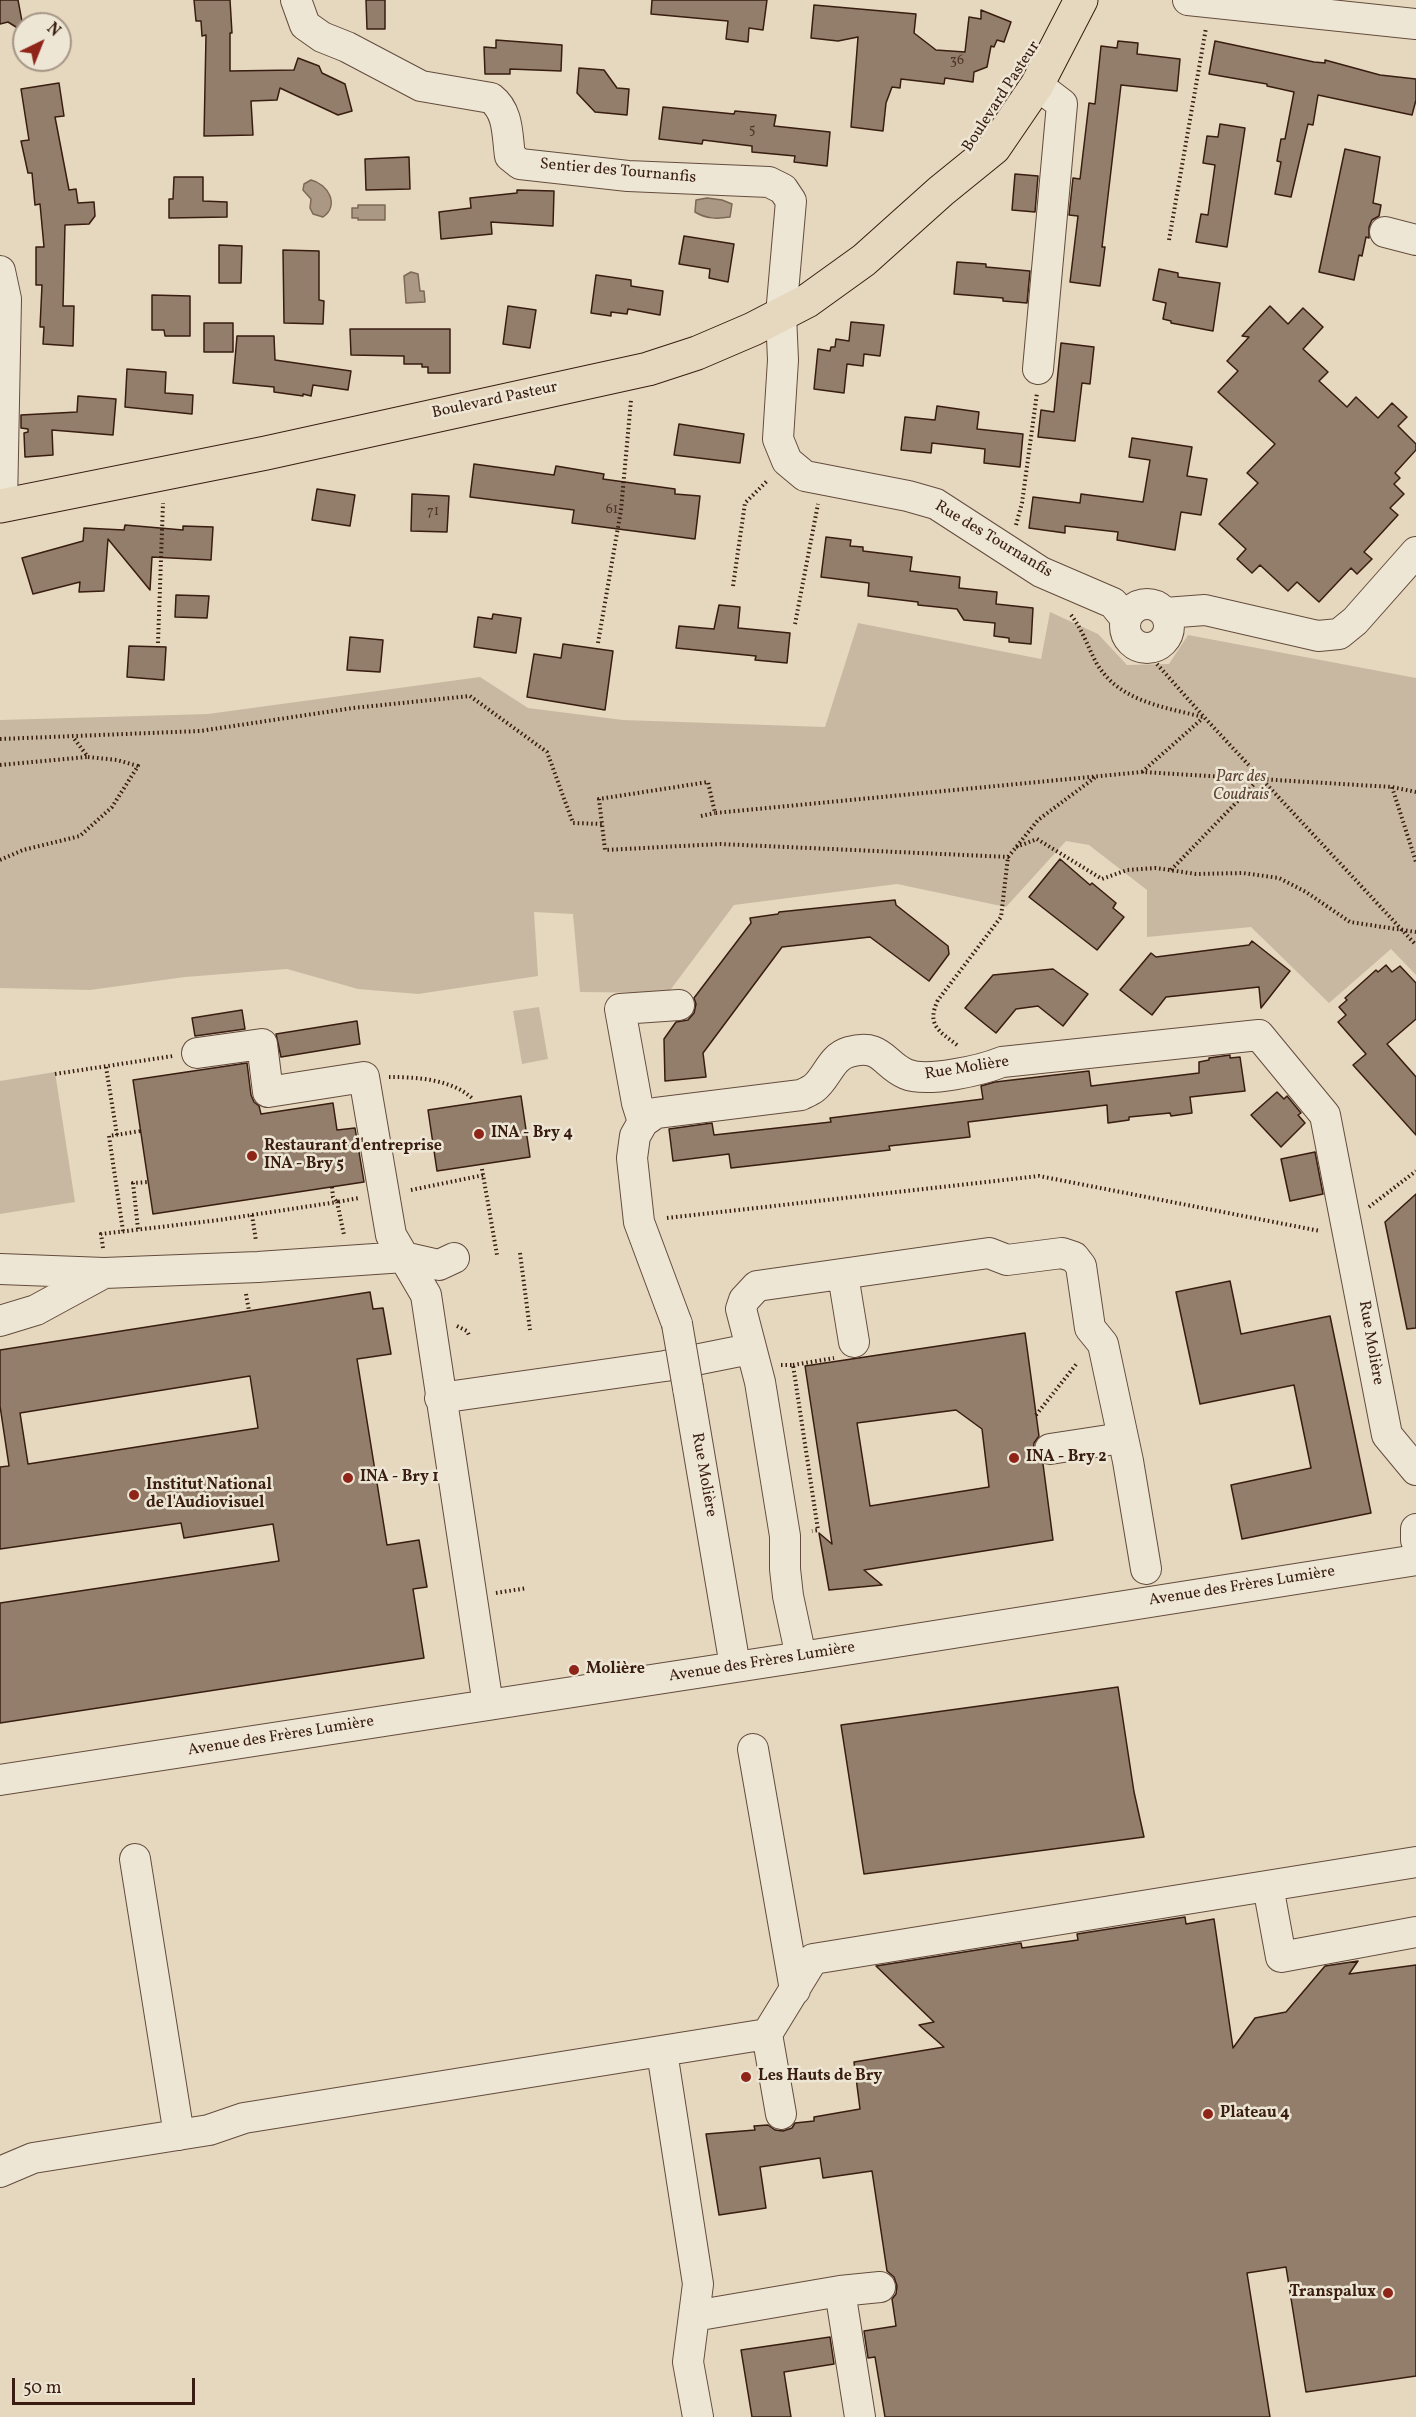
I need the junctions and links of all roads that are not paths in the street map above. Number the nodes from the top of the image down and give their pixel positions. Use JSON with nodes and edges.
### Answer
{"nodes":[{"id":1,"x":1059,"y":0,"type":"edge"},
{"id":2,"x":1081,"y":0,"type":"edge"},
{"id":3,"x":1199,"y":1,"type":"edge"},
{"id":4,"x":300,"y":13,"type":"edge"},
{"id":5,"x":1416,"y":24,"type":"edge"},
{"id":6,"x":1037,"y":85,"type":"junction"},
{"id":7,"x":941,"y":191,"type":"junction"},
{"id":8,"x":1385,"y":232,"type":"dead end"},
{"id":9,"x":1416,"y":240,"type":"edge"},
{"id":10,"x":0,"y":272,"type":"edge"},
{"id":11,"x":781,"y":315,"type":"junction"},
{"id":12,"x":1038,"y":380,"type":"road end"},
{"id":13,"x":1,"y":505,"type":"edge"},
{"id":14,"x":1416,"y":552,"type":"edge"},
{"id":15,"x":1165,"y":613,"type":"junction"},
{"id":16,"x":1126,"y":619,"type":"junction"},
{"id":17,"x":679,"y":1005,"type":"dead end"},
{"id":18,"x":197,"y":1053,"type":"road end"},
{"id":19,"x":643,"y":1122,"type":"junction"},
{"id":20,"x":405,"y":1257,"type":"junction"},
{"id":21,"x":454,"y":1258,"type":"dead end"},
{"id":22,"x":104,"y":1262,"type":"junction"},
{"id":23,"x":0,"y":1269,"type":"edge"},
{"id":24,"x":843,"y":1275,"type":"junction"},
{"id":25,"x":0,"y":1321,"type":"edge"},
{"id":26,"x":854,"y":1342,"type":"dead end"},
{"id":27,"x":750,"y":1349,"type":"junction"},
{"id":28,"x":440,"y":1398,"type":"junction"},
{"id":29,"x":1122,"y":1438,"type":"junction"},
{"id":30,"x":1050,"y":1449,"type":"dead end"},
{"id":31,"x":1416,"y":1470,"type":"edge"},
{"id":32,"x":1416,"y":1529,"type":"edge"},
{"id":33,"x":1416,"y":1540,"type":"edge"},
{"id":34,"x":1416,"y":1560,"type":"edge"},
{"id":35,"x":1146,"y":1569,"type":"dead end"},
{"id":36,"x":801,"y":1658,"type":"junction"},
{"id":37,"x":735,"y":1666,"type":"junction"},
{"id":38,"x":488,"y":1705,"type":"junction"},
{"id":39,"x":753,"y":1749,"type":"dead end"},
{"id":40,"x":0,"y":1780,"type":"edge"},
{"id":41,"x":135,"y":1859,"type":"dead end"},
{"id":42,"x":1416,"y":1862,"type":"edge"},
{"id":43,"x":1268,"y":1886,"type":"junction"},
{"id":44,"x":1416,"y":1932,"type":"edge"},
{"id":45,"x":795,"y":1990,"type":"junction"},
{"id":46,"x":767,"y":2034,"type":"junction"},
{"id":47,"x":662,"y":2052,"type":"junction"},
{"id":48,"x":781,"y":2114,"type":"dead end"},
{"id":49,"x":179,"y":2135,"type":"junction"},
{"id":50,"x":0,"y":2154,"type":"edge"},
{"id":51,"x":33,"y":2158,"type":"junction"},
{"id":52,"x":0,"y":2172,"type":"edge"},
{"id":53,"x":880,"y":2287,"type":"dead end"},
{"id":54,"x":840,"y":2291,"type":"junction"},
{"id":55,"x":694,"y":2316,"type":"junction"},
{"id":56,"x":698,"y":2417,"type":"edge"},
{"id":57,"x":860,"y":2417,"type":"edge"}],
"edges":[{"from":1,"to":7,"type":"main road","name":"Boulevard Pasteur"},
{"from":2,"to":6,"type":"main road","name":"Boulevard Pasteur"},
{"from":3,"to":5,"type":"street"},
{"from":4,"to":11,"type":"street","name":"Sentier des Tournanfis"},
{"from":6,"to":7,"type":"main road","name":"Boulevard Pasteur"},
{"from":6,"to":12,"type":"street"},
{"from":7,"to":11,"type":"main road","name":"Boulevard Pasteur"},
{"from":8,"to":9,"type":"street"},
{"from":10,"to":13,"type":"street"},
{"from":11,"to":13,"type":"main road","name":"Boulevard Pasteur"},
{"from":11,"to":16,"type":"street","name":"Rue des Tournanfis"},
{"from":14,"to":15,"type":"street"},
{"from":15,"to":16,"type":"street"},
{"from":15,"to":16,"type":"street","name":"Rue des Tournanfis"},
{"from":17,"to":19,"type":"street"},
{"from":18,"to":20,"type":"street"},
{"from":19,"to":31,"type":"street","name":"Rue Molière"},
{"from":19,"to":37,"type":"street","name":"Rue Molière","bridge":true},
{"from":20,"to":21,"type":"street"},
{"from":20,"to":22,"type":"street"},
{"from":20,"to":28,"type":"street"},
{"from":22,"to":23,"type":"street"},
{"from":22,"to":25,"type":"street"},
{"from":24,"to":26,"type":"street"},
{"from":24,"to":27,"type":"street"},
{"from":24,"to":29,"type":"street"},
{"from":27,"to":28,"type":"street"},
{"from":27,"to":36,"type":"street"},
{"from":28,"to":38,"type":"street"},
{"from":29,"to":30,"type":"street"},
{"from":29,"to":35,"type":"street"},
{"from":32,"to":33,"type":"street"},
{"from":34,"to":36,"type":"street","name":"Avenue des Frères Lumière"},
{"from":36,"to":37,"type":"street","name":"Avenue des Frères Lumière"},
{"from":37,"to":38,"type":"street","name":"Avenue des Frères Lumière"},
{"from":38,"to":40,"type":"street","name":"Avenue des Frères Lumière"},
{"from":39,"to":45,"type":"street"},
{"from":41,"to":49,"type":"street"},
{"from":42,"to":43,"type":"street"},
{"from":43,"to":44,"type":"street"},
{"from":43,"to":45,"type":"street"},
{"from":45,"to":46,"type":"street"},
{"from":46,"to":47,"type":"street"},
{"from":46,"to":48,"type":"street"},
{"from":47,"to":49,"type":"street"},
{"from":47,"to":55,"type":"street"},
{"from":49,"to":51,"type":"street"},
{"from":50,"to":51,"type":"street"},
{"from":51,"to":52,"type":"street"},
{"from":53,"to":54,"type":"street"},
{"from":54,"to":55,"type":"street"},
{"from":54,"to":57,"type":"street"},
{"from":55,"to":56,"type":"street"}]}
